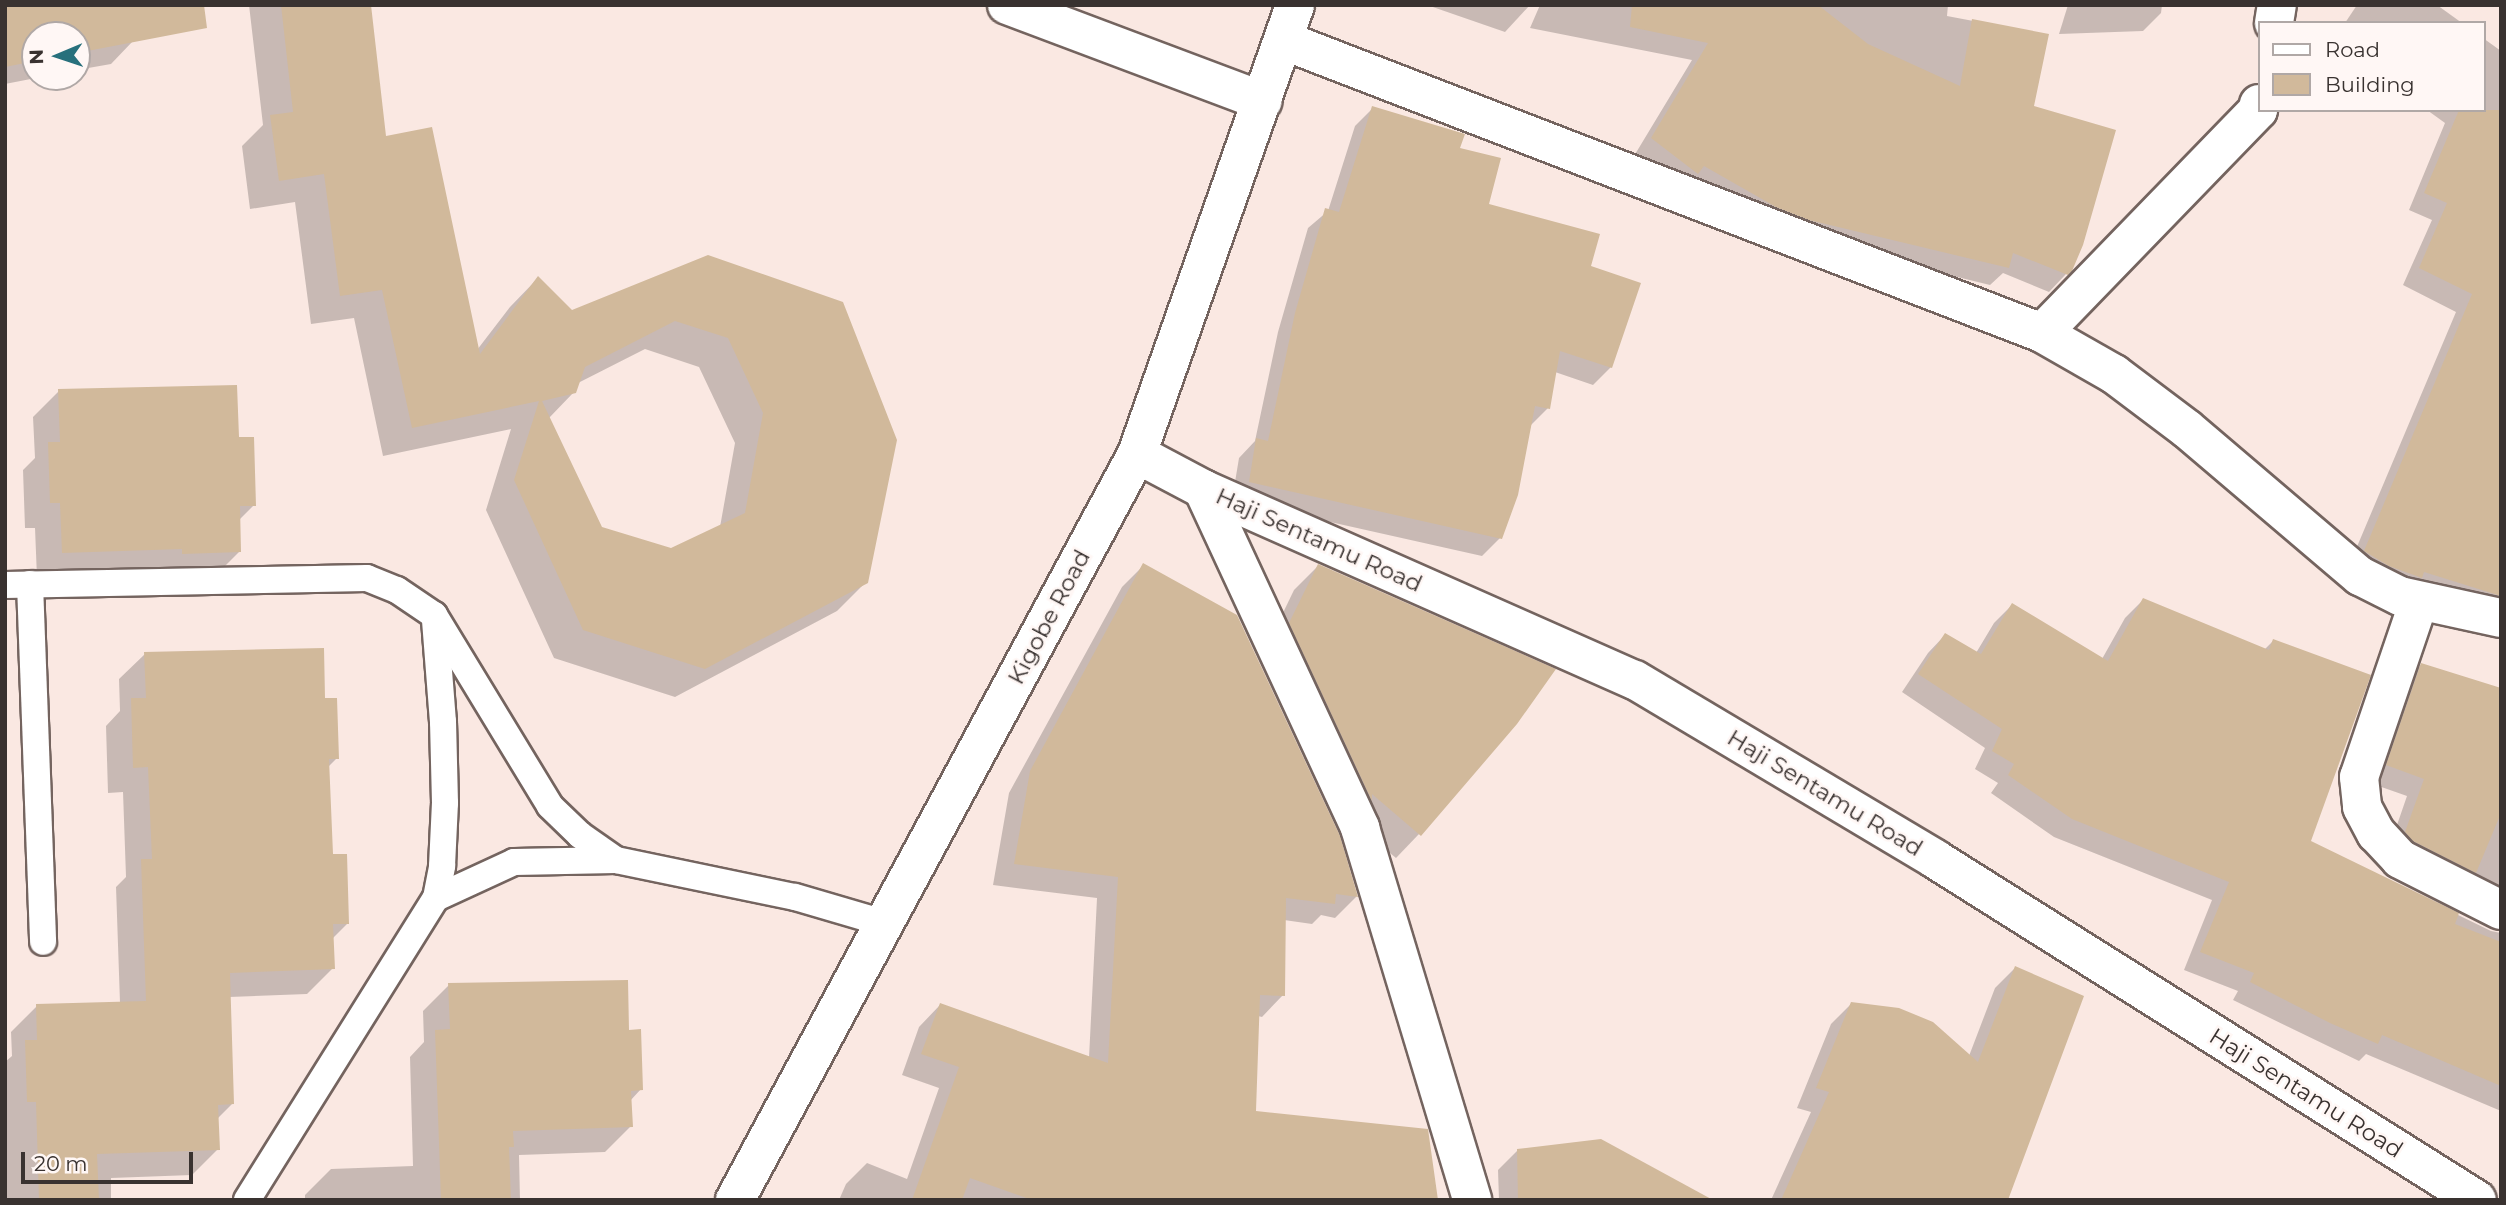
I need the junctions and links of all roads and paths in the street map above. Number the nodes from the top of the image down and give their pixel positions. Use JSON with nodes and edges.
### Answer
{"nodes":[{"id":1,"x":1007,"y":5,"type":"edge"},
{"id":2,"x":1295,"y":5,"type":"edge"},
{"id":3,"x":1285,"y":41,"type":"junction"},
{"id":4,"x":1263,"y":100,"type":"junction"},
{"id":5,"x":2258,"y":110,"type":"edge"},
{"id":6,"x":2042,"y":333,"type":"junction"},
{"id":7,"x":1137,"y":454,"type":"junction"},
{"id":8,"x":1203,"y":489,"type":"junction"},
{"id":9,"x":18,"y":584,"type":"edge"},
{"id":10,"x":2419,"y":601,"type":"junction"},
{"id":11,"x":434,"y":615,"type":"junction"},
{"id":12,"x":2501,"y":618,"type":"edge"},
{"id":13,"x":616,"y":860,"type":"junction"},
{"id":14,"x":436,"y":898,"type":"junction"},
{"id":15,"x":2501,"y":909,"type":"edge"},
{"id":16,"x":884,"y":923,"type":"junction"},
{"id":17,"x":43,"y":942,"type":"dead end"},
{"id":18,"x":247,"y":1200,"type":"edge"},
{"id":19,"x":735,"y":1200,"type":"edge"},
{"id":20,"x":1472,"y":1200,"type":"edge"},
{"id":21,"x":2477,"y":1200,"type":"edge"}],
"edges":[{"from":1,"to":4,"type":"street"},
{"from":2,"to":3,"type":"street","name":"Kigobe Road"},
{"from":3,"to":4,"type":"street","name":"Kigobe Road"},
{"from":3,"to":6,"type":"street"},
{"from":4,"to":7,"type":"street","name":"Kigobe Road"},
{"from":5,"to":6,"type":"street"},
{"from":6,"to":10,"type":"street"},
{"from":7,"to":8,"type":"street","name":"Haji Sentamu Road"},
{"from":7,"to":16,"type":"street","name":"Kigobe Road"},
{"from":8,"to":20,"type":"street"},
{"from":8,"to":21,"type":"street","name":"Haji Sentamu Road"},
{"from":9,"to":11,"type":"lane"},
{"from":9,"to":17,"type":"lane"},
{"from":10,"to":12,"type":"street"},
{"from":10,"to":15,"type":"street"},
{"from":11,"to":13,"type":"lane"},
{"from":11,"to":14,"type":"lane"},
{"from":13,"to":14,"type":"lane"},
{"from":13,"to":16,"type":"lane"},
{"from":14,"to":18,"type":"lane"},
{"from":16,"to":19,"type":"street","name":"Kigobe Road"}]}
